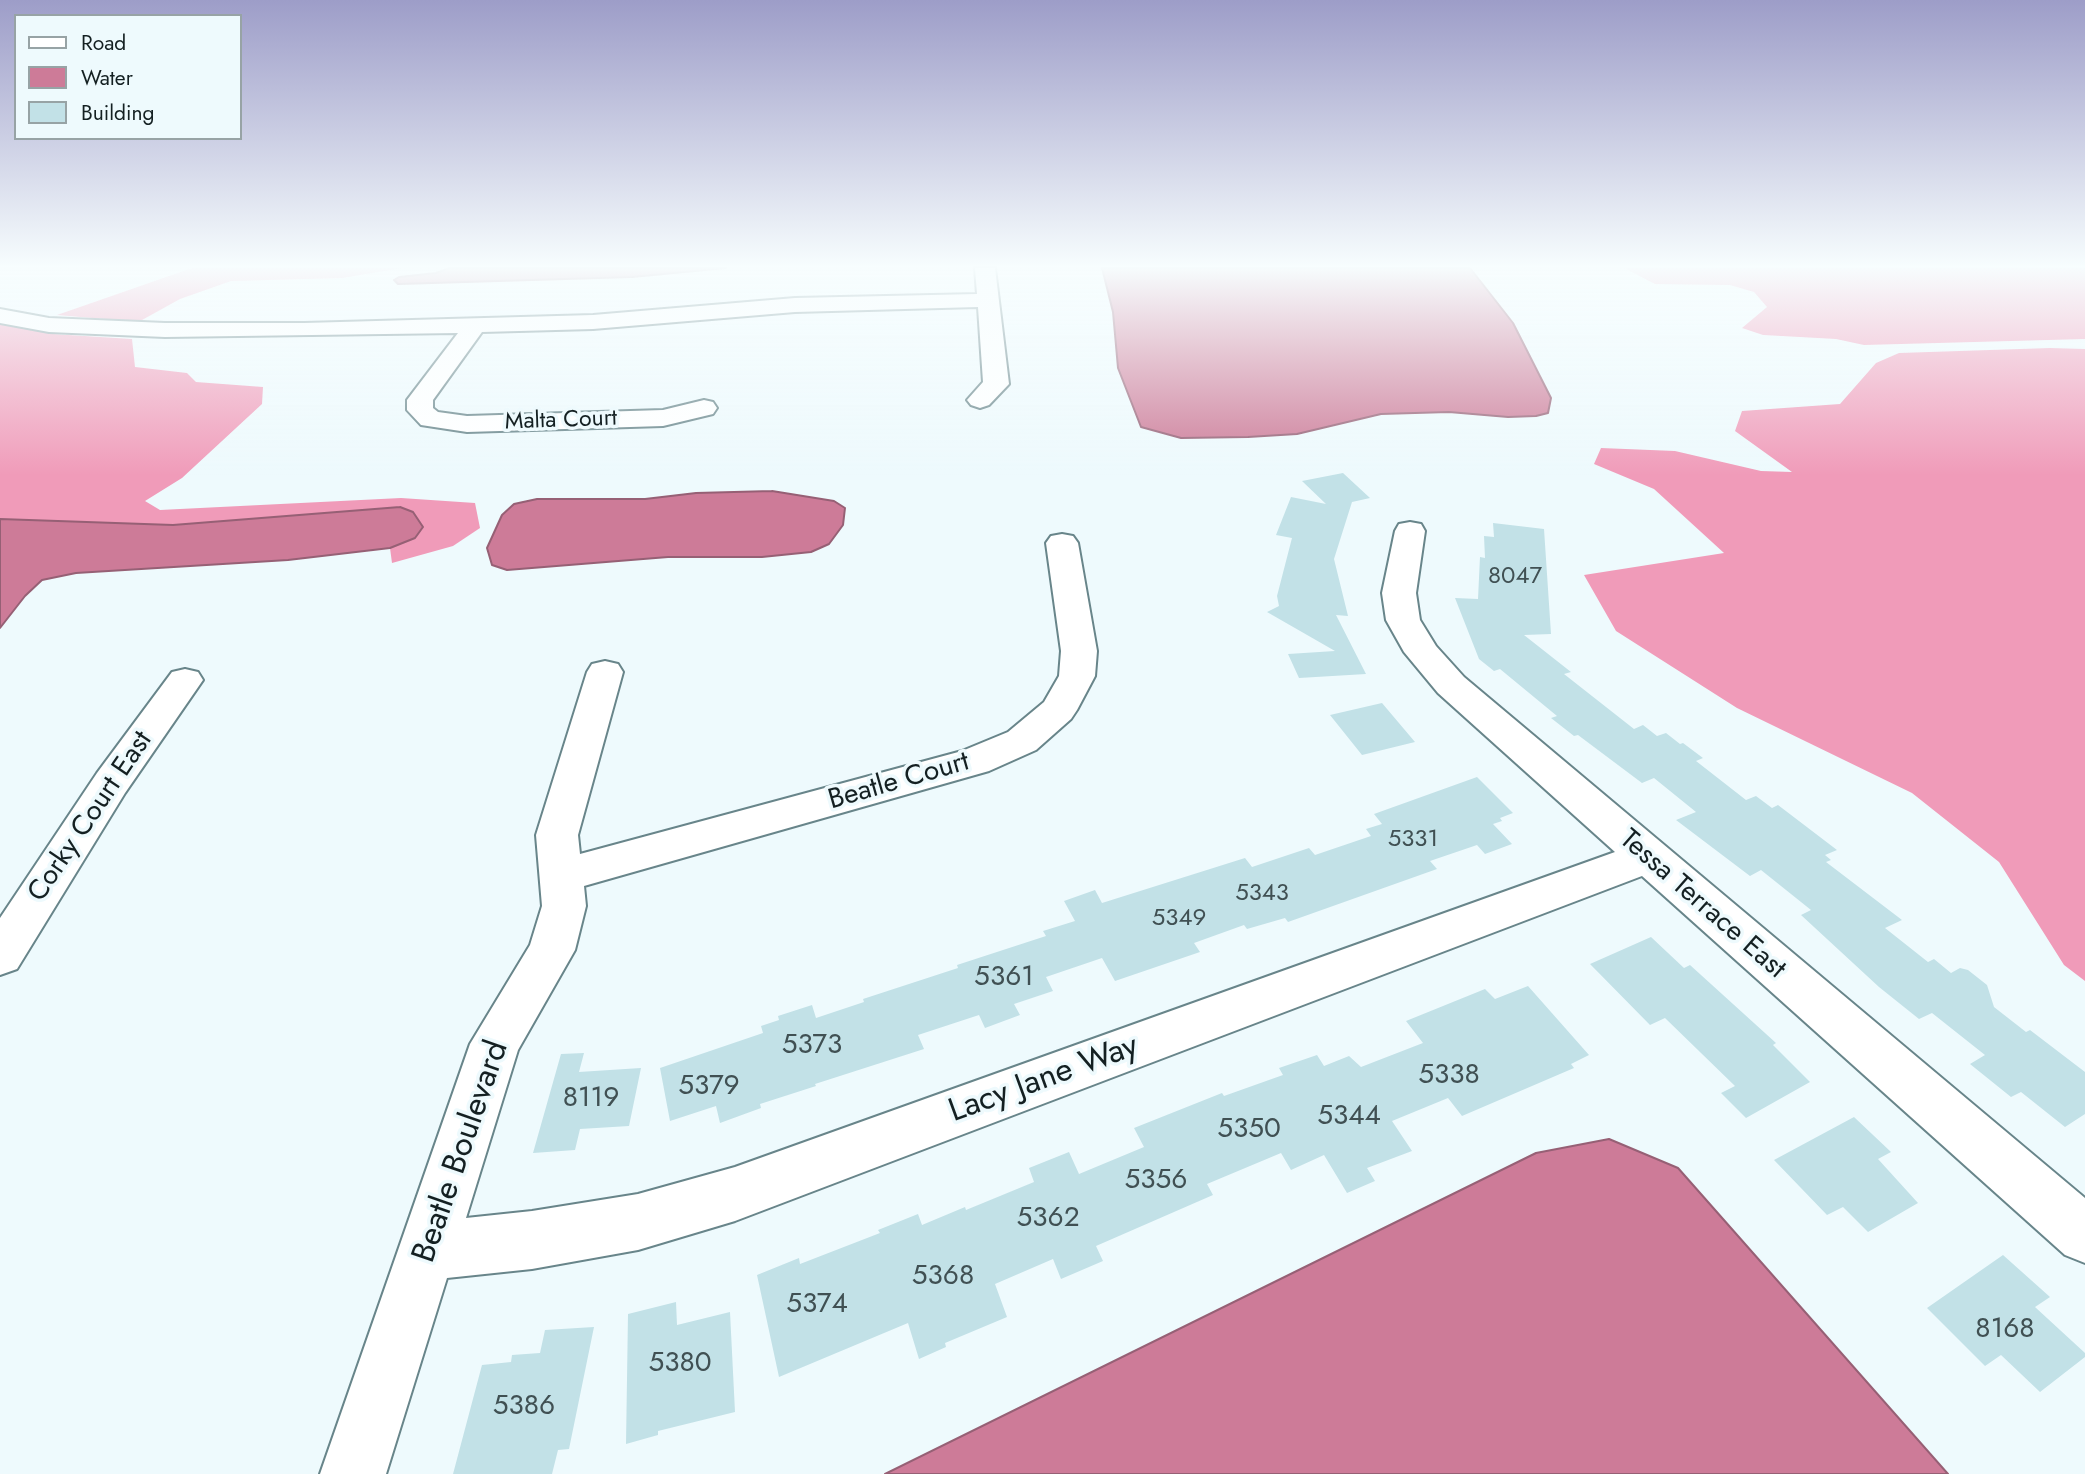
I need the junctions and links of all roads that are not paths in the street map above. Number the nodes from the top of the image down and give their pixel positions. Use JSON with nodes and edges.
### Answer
{"nodes":[{"id":1,"x":467,"y":337,"type":"edge"},
{"id":2,"x":992,"y":337,"type":"edge"},
{"id":3,"x":980,"y":400,"type":"dead end"},
{"id":4,"x":704,"y":408,"type":"dead end"},
{"id":5,"x":1410,"y":531,"type":"dead end"},
{"id":6,"x":1062,"y":543,"type":"dead end"},
{"id":7,"x":605,"y":672,"type":"dead end"},
{"id":8,"x":185,"y":680,"type":"dead end"},
{"id":9,"x":1647,"y":857,"type":"junction"},
{"id":10,"x":562,"y":876,"type":"junction"},
{"id":11,"x":0,"y":956,"type":"edge"},
{"id":12,"x":2085,"y":1236,"type":"edge"},
{"id":13,"x":428,"y":1251,"type":"junction"},
{"id":14,"x":353,"y":1474,"type":"edge"}],
"edges":[{"from":1,"to":4,"type":"street","name":"Malta Court"},
{"from":2,"to":3,"type":"street"},
{"from":5,"to":9,"type":"street","name":"Tessa Terrace East"},
{"from":6,"to":10,"type":"street","name":"Beatle Court"},
{"from":7,"to":10,"type":"street","name":"Beatle Boulevard"},
{"from":8,"to":11,"type":"street","name":"Corky Court East"},
{"from":9,"to":12,"type":"street","name":"Tessa Terrace East"},
{"from":9,"to":13,"type":"street","name":"Lacy Jane Way"},
{"from":10,"to":13,"type":"street","name":"Beatle Boulevard"},
{"from":13,"to":14,"type":"street","name":"Beatle Boulevard"}]}
